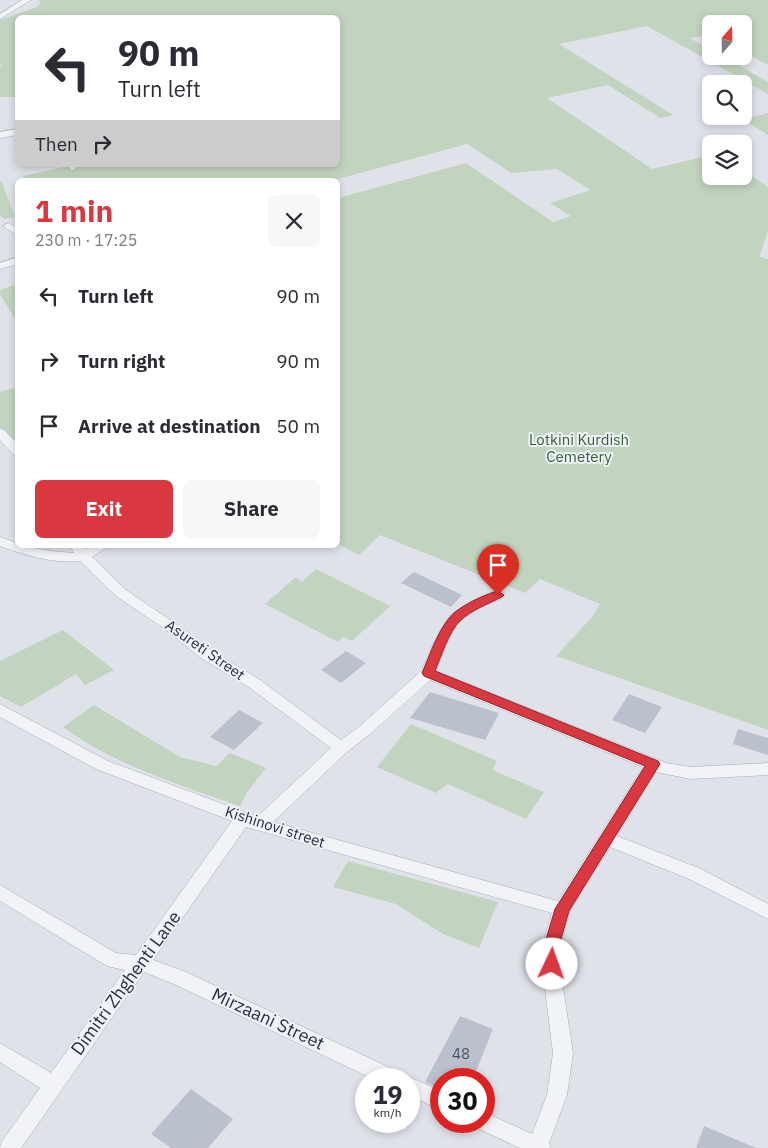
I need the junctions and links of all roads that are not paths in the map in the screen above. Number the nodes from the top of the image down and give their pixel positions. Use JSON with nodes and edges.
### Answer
{"nodes":[{"id":1,"x":27,"y":0,"type":"edge"},
{"id":2,"x":0,"y":17,"type":"edge"},
{"id":3,"x":15,"y":132,"type":"edge"},
{"id":4,"x":0,"y":135,"type":"edge"},
{"id":5,"x":8,"y":226,"type":"dead end"},
{"id":6,"x":15,"y":231,"type":"edge"},
{"id":7,"x":15,"y":261,"type":"edge"},
{"id":8,"x":0,"y":266,"type":"edge"},
{"id":9,"x":0,"y":433,"type":"edge"},
{"id":10,"x":15,"y":449,"type":"edge"},
{"id":11,"x":0,"y":541,"type":"edge"},
{"id":12,"x":15,"y":547,"type":"edge"},
{"id":13,"x":18,"y":548,"type":"edge"},
{"id":14,"x":80,"y":551,"type":"edge"},
{"id":15,"x":498,"y":595,"type":"dead end"},
{"id":16,"x":428,"y":673,"type":"junction"},
{"id":17,"x":0,"y":710,"type":"edge"},
{"id":18,"x":341,"y":748,"type":"junction"},
{"id":19,"x":653,"y":764,"type":"junction"},
{"id":20,"x":768,"y":769,"type":"edge"},
{"id":21,"x":243,"y":819,"type":"junction"},
{"id":22,"x":259,"y":825,"type":"junction"},
{"id":23,"x":607,"y":839,"type":"junction"},
{"id":24,"x":0,"y":892,"type":"edge"},
{"id":25,"x":562,"y":909,"type":"junction"},
{"id":26,"x":768,"y":912,"type":"edge"},
{"id":27,"x":142,"y":963,"type":"junction"},
{"id":28,"x":0,"y":1052,"type":"edge"},
{"id":29,"x":371,"y":1068,"type":"edge"},
{"id":30,"x":53,"y":1085,"type":"junction"},
{"id":31,"x":495,"y":1126,"type":"edge"},
{"id":32,"x":8,"y":1148,"type":"edge"},
{"id":33,"x":538,"y":1148,"type":"edge"}],
"edges":[{"from":1,"to":2,"type":"street"},
{"from":3,"to":4,"type":"street"},
{"from":5,"to":6,"type":"street"},
{"from":7,"to":8,"type":"street"},
{"from":9,"to":10,"type":"street"},
{"from":11,"to":12,"type":"street"},
{"from":13,"to":14,"type":"street"},
{"from":14,"to":18,"type":"street","name":"Asureti Street"},
{"from":15,"to":16,"type":"street"},
{"from":16,"to":18,"type":"street"},
{"from":16,"to":19,"type":"street"},
{"from":17,"to":21,"type":"street","name":"Kishinovi street"},
{"from":18,"to":22,"type":"street"},
{"from":19,"to":20,"type":"street"},
{"from":19,"to":23,"type":"street"},
{"from":21,"to":22,"type":"street","name":"Kishinovi street"},
{"from":21,"to":27,"type":"street","name":"Dimitri Zhghenti Lane"},
{"from":22,"to":25,"type":"street","name":"Kishinovi street"},
{"from":23,"to":25,"type":"street"},
{"from":23,"to":26,"type":"street"},
{"from":24,"to":27,"type":"street","name":"Mirzaani Street"},
{"from":25,"to":33,"type":"street"},
{"from":27,"to":29,"type":"street","name":"Mirzaani Street"},
{"from":27,"to":30,"type":"street","name":"Dimitri Zhghenti Lane"},
{"from":28,"to":30,"type":"street"},
{"from":30,"to":32,"type":"street","name":"Dimitri Zhghenti Lane"},
{"from":31,"to":33,"type":"street"}]}
